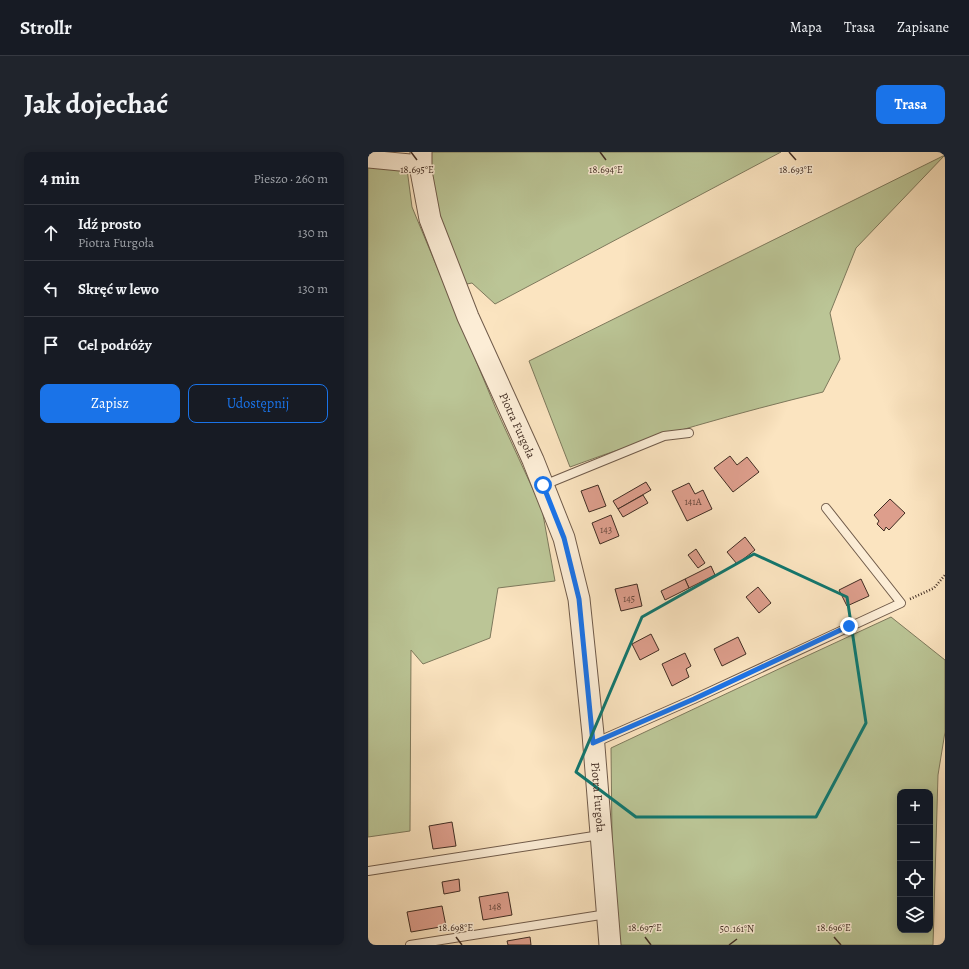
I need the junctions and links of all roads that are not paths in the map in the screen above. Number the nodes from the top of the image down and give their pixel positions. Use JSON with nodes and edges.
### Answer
{"nodes":[{"id":1,"x":421,"y":158,"type":"edge"},
{"id":2,"x":368,"y":159,"type":"edge"},
{"id":3,"x":688,"y":433,"type":"dead end"},
{"id":4,"x":543,"y":485,"type":"junction"},
{"id":5,"x":826,"y":508,"type":"dead end"},
{"id":6,"x":593,"y":743,"type":"junction"},
{"id":7,"x":601,"y":835,"type":"junction"},
{"id":8,"x":368,"y":871,"type":"edge"},
{"id":9,"x":608,"y":914,"type":"junction"},
{"id":10,"x":410,"y":945,"type":"edge"},
{"id":11,"x":610,"y":945,"type":"edge"}],
"edges":[{"from":1,"to":2,"type":"street"},
{"from":1,"to":4,"type":"street","name":"Piotra Furgoła"},
{"from":3,"to":4,"type":"lane"},
{"from":4,"to":6,"type":"street","name":"Piotra Furgoła"},
{"from":5,"to":6,"type":"lane"},
{"from":6,"to":7,"type":"street","name":"Piotra Furgoła"},
{"from":7,"to":8,"type":"lane"},
{"from":7,"to":9,"type":"street","name":"Piotra Furgoła"},
{"from":9,"to":10,"type":"lane"},
{"from":9,"to":11,"type":"street","name":"Piotra Furgoła"}]}
